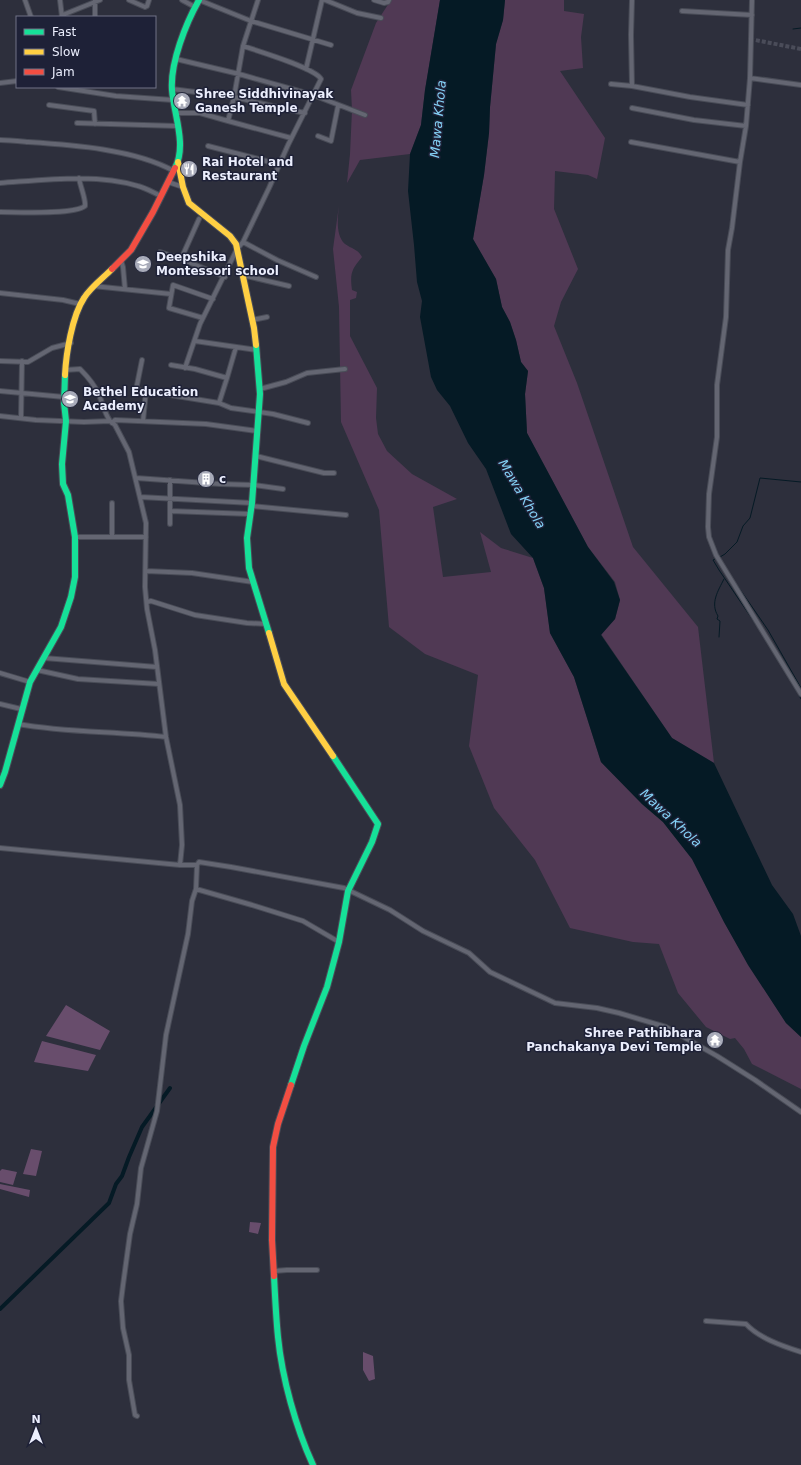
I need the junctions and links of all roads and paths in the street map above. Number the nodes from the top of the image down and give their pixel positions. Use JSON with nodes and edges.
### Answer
{"nodes":[{"id":1,"x":25,"y":0,"type":"edge"},
{"id":2,"x":60,"y":0,"type":"edge"},
{"id":3,"x":100,"y":0,"type":"edge"},
{"id":4,"x":129,"y":0,"type":"edge"},
{"id":5,"x":150,"y":0,"type":"edge"},
{"id":6,"x":182,"y":0,"type":"edge"},
{"id":7,"x":199,"y":0,"type":"edge"},
{"id":8,"x":258,"y":0,"type":"edge"},
{"id":9,"x":322,"y":0,"type":"edge"},
{"id":10,"x":325,"y":0,"type":"edge"},
{"id":11,"x":374,"y":0,"type":"edge"},
{"id":12,"x":389,"y":0,"type":"edge"},
{"id":13,"x":632,"y":0,"type":"edge"},
{"id":14,"x":752,"y":0,"type":"edge"},
{"id":15,"x":95,"y":1,"type":"edge"},
{"id":16,"x":195,"y":7,"type":"junction"},
{"id":17,"x":682,"y":11,"type":"dead end"},
{"id":18,"x":752,"y":15,"type":"junction"},
{"id":19,"x":31,"y":16,"type":"edge"},
{"id":20,"x":62,"y":16,"type":"edge"},
{"id":21,"x":63,"y":16,"type":"edge"},
{"id":22,"x":95,"y":16,"type":"edge"},
{"id":23,"x":380,"y":18,"type":"dead end"},
{"id":24,"x":251,"y":21,"type":"junction"},
{"id":25,"x":312,"y":39,"type":"junction"},
{"id":26,"x":330,"y":45,"type":"dead end"},
{"id":27,"x":243,"y":46,"type":"junction"},
{"id":28,"x":176,"y":59,"type":"junction"},
{"id":29,"x":306,"y":69,"type":"junction"},
{"id":30,"x":239,"y":74,"type":"junction"},
{"id":31,"x":750,"y":78,"type":"junction"},
{"id":32,"x":16,"y":81,"type":"edge"},
{"id":33,"x":0,"y":83,"type":"edge"},
{"id":34,"x":611,"y":84,"type":"dead end"},
{"id":35,"x":801,"y":85,"type":"edge"},
{"id":36,"x":632,"y":86,"type":"junction"},
{"id":37,"x":64,"y":88,"type":"edge"},
{"id":38,"x":172,"y":89,"type":"junction"},
{"id":39,"x":313,"y":95,"type":"junction"},
{"id":40,"x":234,"y":97,"type":"junction"},
{"id":41,"x":173,"y":100,"type":"junction"},
{"id":42,"x":49,"y":105,"type":"dead end"},
{"id":43,"x":748,"y":105,"type":"junction"},
{"id":44,"x":338,"y":106,"type":"junction"},
{"id":45,"x":632,"y":108,"type":"dead end"},
{"id":46,"x":176,"y":113,"type":"junction"},
{"id":47,"x":305,"y":113,"type":"junction"},
{"id":48,"x":365,"y":115,"type":"dead end"},
{"id":49,"x":228,"y":121,"type":"junction"},
{"id":50,"x":77,"y":123,"type":"dead end"},
{"id":51,"x":95,"y":124,"type":"junction"},
{"id":52,"x":177,"y":126,"type":"junction"},
{"id":53,"x":746,"y":126,"type":"junction"},
{"id":54,"x":318,"y":136,"type":"dead end"},
{"id":55,"x":291,"y":138,"type":"junction"},
{"id":56,"x":0,"y":140,"type":"edge"},
{"id":57,"x":631,"y":142,"type":"dead end"},
{"id":58,"x":208,"y":146,"type":"dead end"},
{"id":59,"x":178,"y":162,"type":"junction"},
{"id":60,"x":740,"y":162,"type":"junction"},
{"id":61,"x":278,"y":166,"type":"junction"},
{"id":62,"x":174,"y":171,"type":"junction"},
{"id":63,"x":79,"y":178,"type":"junction"},
{"id":64,"x":168,"y":182,"type":"junction"},
{"id":65,"x":0,"y":183,"type":"edge"},
{"id":66,"x":183,"y":187,"type":"junction"},
{"id":67,"x":161,"y":196,"type":"junction"},
{"id":68,"x":0,"y":212,"type":"edge"},
{"id":69,"x":199,"y":219,"type":"dead end"},
{"id":70,"x":243,"y":242,"type":"junction"},
{"id":71,"x":237,"y":249,"type":"junction"},
{"id":72,"x":160,"y":252,"type":"dead end"},
{"id":73,"x":181,"y":259,"type":"junction"},
{"id":74,"x":121,"y":260,"type":"junction"},
{"id":75,"x":242,"y":275,"type":"junction"},
{"id":76,"x":224,"y":277,"type":"junction"},
{"id":77,"x":316,"y":278,"type":"dead end"},
{"id":78,"x":93,"y":286,"type":"junction"},
{"id":79,"x":289,"y":286,"type":"dead end"},
{"id":80,"x":124,"y":289,"type":"junction"},
{"id":81,"x":0,"y":293,"type":"edge"},
{"id":82,"x":172,"y":294,"type":"junction"},
{"id":83,"x":213,"y":299,"type":"junction"},
{"id":84,"x":80,"y":304,"type":"junction"},
{"id":85,"x":203,"y":318,"type":"junction"},
{"id":86,"x":267,"y":318,"type":"dead end"},
{"id":87,"x":252,"y":320,"type":"junction"},
{"id":88,"x":195,"y":341,"type":"junction"},
{"id":89,"x":71,"y":343,"type":"junction"},
{"id":90,"x":236,"y":347,"type":"junction"},
{"id":91,"x":257,"y":350,"type":"junction"},
{"id":92,"x":142,"y":360,"type":"dead end"},
{"id":93,"x":0,"y":361,"type":"edge"},
{"id":94,"x":22,"y":361,"type":"junction"},
{"id":95,"x":171,"y":365,"type":"dead end"},
{"id":96,"x":185,"y":368,"type":"junction"},
{"id":97,"x":345,"y":369,"type":"dead end"},
{"id":98,"x":66,"y":370,"type":"junction"},
{"id":99,"x":227,"y":378,"type":"junction"},
{"id":100,"x":260,"y":389,"type":"junction"},
{"id":101,"x":0,"y":391,"type":"edge"},
{"id":102,"x":146,"y":391,"type":"junction"},
{"id":103,"x":21,"y":394,"type":"junction"},
{"id":104,"x":64,"y":397,"type":"junction"},
{"id":105,"x":219,"y":404,"type":"junction"},
{"id":106,"x":259,"y":412,"type":"junction"},
{"id":107,"x":0,"y":416,"type":"edge"},
{"id":108,"x":21,"y":418,"type":"junction"},
{"id":109,"x":66,"y":421,"type":"junction"},
{"id":110,"x":143,"y":421,"type":"junction"},
{"id":111,"x":111,"y":422,"type":"junction"},
{"id":112,"x":308,"y":423,"type":"dead end"},
{"id":113,"x":257,"y":431,"type":"junction"},
{"id":114,"x":256,"y":456,"type":"junction"},
{"id":115,"x":334,"y":473,"type":"dead end"},
{"id":116,"x":136,"y":478,"type":"junction"},
{"id":117,"x":170,"y":480,"type":"junction"},
{"id":118,"x":254,"y":485,"type":"junction"},
{"id":119,"x":282,"y":489,"type":"dead end"},
{"id":120,"x":140,"y":497,"type":"junction"},
{"id":121,"x":170,"y":499,"type":"junction"},
{"id":122,"x":112,"y":503,"type":"dead end"},
{"id":123,"x":252,"y":504,"type":"junction"},
{"id":124,"x":170,"y":511,"type":"junction"},
{"id":125,"x":250,"y":514,"type":"junction"},
{"id":126,"x":346,"y":515,"type":"dead end"},
{"id":127,"x":170,"y":524,"type":"dead end"},
{"id":128,"x":75,"y":537,"type":"junction"},
{"id":129,"x":112,"y":537,"type":"junction"},
{"id":130,"x":146,"y":537,"type":"junction"},
{"id":131,"x":146,"y":571,"type":"junction"},
{"id":132,"x":253,"y":582,"type":"junction"},
{"id":133,"x":147,"y":602,"type":"junction"},
{"id":134,"x":267,"y":624,"type":"junction"},
{"id":135,"x":44,"y":658,"type":"junction"},
{"id":136,"x":157,"y":667,"type":"junction"},
{"id":137,"x":37,"y":670,"type":"junction"},
{"id":138,"x":0,"y":673,"type":"edge"},
{"id":139,"x":30,"y":682,"type":"junction"},
{"id":140,"x":159,"y":684,"type":"junction"},
{"id":141,"x":801,"y":694,"type":"edge"},
{"id":142,"x":0,"y":704,"type":"edge"},
{"id":143,"x":21,"y":709,"type":"junction"},
{"id":144,"x":18,"y":724,"type":"junction"},
{"id":145,"x":166,"y":737,"type":"junction"},
{"id":146,"x":0,"y":785,"type":"edge"},
{"id":147,"x":0,"y":848,"type":"edge"},
{"id":148,"x":180,"y":865,"type":"junction"},
{"id":149,"x":197,"y":865,"type":"junction"},
{"id":150,"x":196,"y":889,"type":"junction"},
{"id":151,"x":348,"y":891,"type":"junction"},
{"id":152,"x":339,"y":942,"type":"junction"},
{"id":153,"x":801,"y":1112,"type":"edge"},
{"id":154,"x":317,"y":1270,"type":"dead end"},
{"id":155,"x":274,"y":1271,"type":"junction"},
{"id":156,"x":706,"y":1321,"type":"dead end"},
{"id":157,"x":801,"y":1352,"type":"edge"},
{"id":158,"x":137,"y":1416,"type":"dead end"},
{"id":159,"x":314,"y":1465,"type":"edge"}],
"edges":[{"from":1,"to":19,"type":"street"},
{"from":2,"to":20,"type":"street"},
{"from":3,"to":15,"type":"street"},
{"from":4,"to":5,"type":"street"},
{"from":6,"to":16,"type":"street"},
{"from":7,"to":16,"type":"street"},
{"from":7,"to":24,"type":"street"},
{"from":8,"to":24,"type":"street"},
{"from":9,"to":25,"type":"street"},
{"from":10,"to":23,"type":"street"},
{"from":11,"to":12,"type":"street"},
{"from":13,"to":36,"type":"street"},
{"from":14,"to":18,"type":"street"},
{"from":15,"to":21,"type":"street"},
{"from":15,"to":22,"type":"street"},
{"from":16,"to":28,"type":"street"},
{"from":17,"to":18,"type":"street"},
{"from":18,"to":31,"type":"street"},
{"from":24,"to":25,"type":"street"},
{"from":24,"to":27,"type":"street"},
{"from":25,"to":26,"type":"street"},
{"from":25,"to":29,"type":"street"},
{"from":27,"to":29,"type":"street"},
{"from":27,"to":30,"type":"street"},
{"from":28,"to":30,"type":"street"},
{"from":28,"to":38,"type":"street"},
{"from":29,"to":39,"type":"street"},
{"from":30,"to":39,"type":"street"},
{"from":30,"to":40,"type":"street"},
{"from":31,"to":35,"type":"street"},
{"from":31,"to":43,"type":"street"},
{"from":32,"to":33,"type":"street"},
{"from":34,"to":36,"type":"street"},
{"from":36,"to":43,"type":"street"},
{"from":37,"to":41,"type":"street"},
{"from":38,"to":40,"type":"street"},
{"from":38,"to":41,"type":"street"},
{"from":39,"to":44,"type":"street"},
{"from":39,"to":47,"type":"street"},
{"from":40,"to":47,"type":"street"},
{"from":40,"to":49,"type":"street"},
{"from":41,"to":46,"type":"street"},
{"from":42,"to":51,"type":"street"},
{"from":43,"to":53,"type":"street"},
{"from":44,"to":48,"type":"street"},
{"from":44,"to":54,"type":"street"},
{"from":45,"to":53,"type":"street"},
{"from":46,"to":49,"type":"street"},
{"from":46,"to":52,"type":"street"},
{"from":47,"to":55,"type":"street"},
{"from":49,"to":55,"type":"street"},
{"from":50,"to":51,"type":"street"},
{"from":51,"to":52,"type":"street"},
{"from":52,"to":59,"type":"street"},
{"from":53,"to":60,"type":"street"},
{"from":55,"to":61,"type":"street"},
{"from":56,"to":62,"type":"street"},
{"from":57,"to":60,"type":"street"},
{"from":58,"to":61,"type":"street"},
{"from":59,"to":62,"type":"street"},
{"from":59,"to":66,"type":"street"},
{"from":60,"to":141,"type":"street"},
{"from":61,"to":70,"type":"street"},
{"from":62,"to":64,"type":"street"},
{"from":63,"to":65,"type":"street"},
{"from":63,"to":67,"type":"street"},
{"from":63,"to":68,"type":"street"},
{"from":64,"to":66,"type":"street"},
{"from":64,"to":67,"type":"street"},
{"from":66,"to":71,"type":"street"},
{"from":67,"to":74,"type":"street"},
{"from":69,"to":73,"type":"street"},
{"from":70,"to":71,"type":"street"},
{"from":70,"to":77,"type":"street"},
{"from":71,"to":75,"type":"street"},
{"from":71,"to":76,"type":"street"},
{"from":72,"to":73,"type":"street"},
{"from":73,"to":76,"type":"street"},
{"from":74,"to":78,"type":"street"},
{"from":74,"to":80,"type":"street"},
{"from":75,"to":79,"type":"street"},
{"from":75,"to":87,"type":"street"},
{"from":76,"to":83,"type":"street"},
{"from":78,"to":80,"type":"street"},
{"from":78,"to":84,"type":"street"},
{"from":80,"to":82,"type":"street"},
{"from":81,"to":84,"type":"street"},
{"from":82,"to":83,"type":"street"},
{"from":82,"to":85,"type":"street"},
{"from":83,"to":85,"type":"street"},
{"from":84,"to":89,"type":"street"},
{"from":85,"to":88,"type":"street"},
{"from":86,"to":87,"type":"street"},
{"from":87,"to":91,"type":"street"},
{"from":88,"to":90,"type":"street"},
{"from":88,"to":96,"type":"street"},
{"from":89,"to":94,"type":"street"},
{"from":89,"to":98,"type":"street"},
{"from":90,"to":91,"type":"street"},
{"from":90,"to":99,"type":"street"},
{"from":91,"to":100,"type":"street"},
{"from":92,"to":102,"type":"street"},
{"from":93,"to":94,"type":"street"},
{"from":94,"to":103,"type":"street"},
{"from":95,"to":96,"type":"street"},
{"from":96,"to":99,"type":"street"},
{"from":97,"to":100,"type":"street"},
{"from":98,"to":104,"type":"street"},
{"from":98,"to":111,"type":"street"},
{"from":99,"to":105,"type":"street"},
{"from":100,"to":106,"type":"street"},
{"from":101,"to":103,"type":"street"},
{"from":102,"to":105,"type":"street"},
{"from":102,"to":110,"type":"street"},
{"from":103,"to":104,"type":"street"},
{"from":103,"to":108,"type":"street"},
{"from":104,"to":109,"type":"street"},
{"from":105,"to":106,"type":"street"},
{"from":106,"to":112,"type":"street"},
{"from":106,"to":113,"type":"street"},
{"from":107,"to":108,"type":"street"},
{"from":108,"to":109,"type":"street"},
{"from":109,"to":111,"type":"street"},
{"from":109,"to":128,"type":"street"},
{"from":110,"to":111,"type":"street"},
{"from":110,"to":113,"type":"street"},
{"from":111,"to":116,"type":"street"},
{"from":113,"to":114,"type":"street"},
{"from":114,"to":115,"type":"street"},
{"from":114,"to":118,"type":"street"},
{"from":116,"to":117,"type":"street"},
{"from":116,"to":120,"type":"street"},
{"from":117,"to":118,"type":"street"},
{"from":117,"to":121,"type":"street"},
{"from":118,"to":119,"type":"street"},
{"from":118,"to":123,"type":"street"},
{"from":120,"to":121,"type":"street"},
{"from":120,"to":130,"type":"street"},
{"from":121,"to":123,"type":"street"},
{"from":121,"to":124,"type":"street"},
{"from":122,"to":129,"type":"street"},
{"from":123,"to":125,"type":"street"},
{"from":123,"to":126,"type":"street"},
{"from":124,"to":125,"type":"street"},
{"from":124,"to":127,"type":"street"},
{"from":125,"to":132,"type":"street"},
{"from":128,"to":129,"type":"street"},
{"from":128,"to":135,"type":"street"},
{"from":129,"to":130,"type":"street"},
{"from":130,"to":131,"type":"street"},
{"from":131,"to":132,"type":"street"},
{"from":131,"to":133,"type":"street"},
{"from":132,"to":134,"type":"street"},
{"from":133,"to":134,"type":"street"},
{"from":133,"to":136,"type":"street"},
{"from":134,"to":151,"type":"street"},
{"from":135,"to":136,"type":"street"},
{"from":135,"to":137,"type":"street"},
{"from":136,"to":140,"type":"street"},
{"from":137,"to":139,"type":"street"},
{"from":137,"to":140,"type":"street"},
{"from":138,"to":139,"type":"street"},
{"from":139,"to":143,"type":"street"},
{"from":140,"to":145,"type":"street"},
{"from":142,"to":143,"type":"street"},
{"from":143,"to":144,"type":"street"},
{"from":144,"to":145,"type":"street"},
{"from":144,"to":146,"type":"street"},
{"from":145,"to":148,"type":"street"},
{"from":147,"to":148,"type":"street"},
{"from":148,"to":149,"type":"street"},
{"from":149,"to":150,"type":"street"},
{"from":149,"to":151,"type":"street"},
{"from":150,"to":152,"type":"street"},
{"from":150,"to":158,"type":"street"},
{"from":151,"to":152,"type":"street"},
{"from":151,"to":153,"type":"street"},
{"from":152,"to":155,"type":"street"},
{"from":154,"to":155,"type":"street"},
{"from":155,"to":159,"type":"street"},
{"from":156,"to":157,"type":"street"}]}
